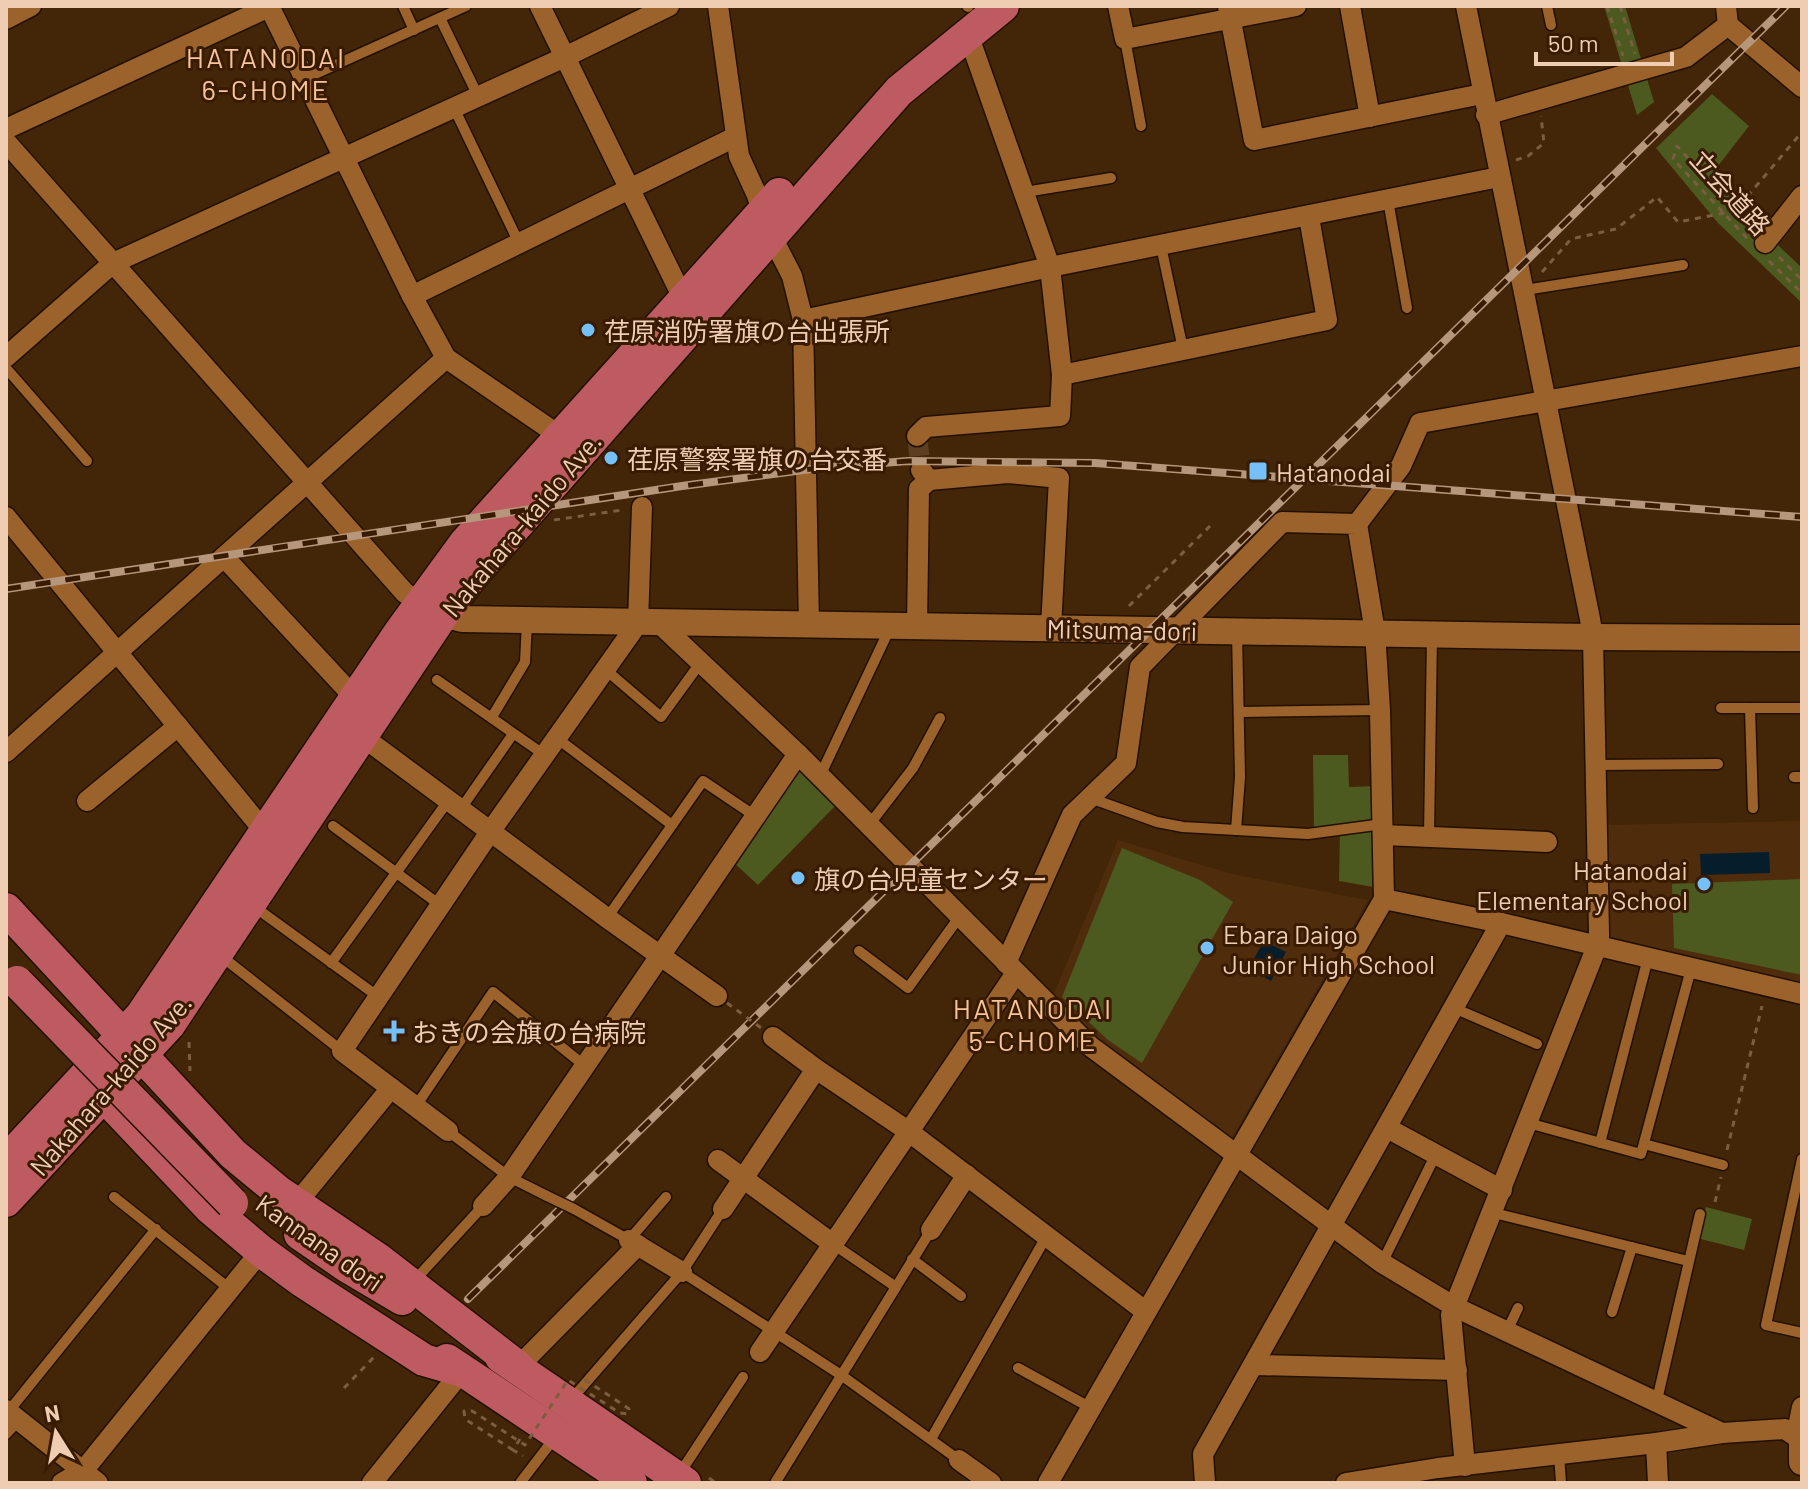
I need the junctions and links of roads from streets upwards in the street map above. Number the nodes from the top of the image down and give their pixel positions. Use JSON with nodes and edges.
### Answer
{"nodes":[{"id":1,"x":31,"y":6,"type":"edge"},
{"id":2,"x":540,"y":6,"type":"edge"},
{"id":3,"x":669,"y":6,"type":"edge"},
{"id":4,"x":718,"y":6,"type":"edge"},
{"id":5,"x":1003,"y":6,"type":"edge"},
{"id":6,"x":1118,"y":6,"type":"edge"},
{"id":7,"x":1296,"y":6,"type":"edge"},
{"id":8,"x":1350,"y":6,"type":"edge"},
{"id":9,"x":1466,"y":6,"type":"edge"},
{"id":10,"x":269,"y":7,"type":"edge"},
{"id":11,"x":1229,"y":12,"type":"edge"},
{"id":12,"x":968,"y":13,"type":"edge"},
{"id":13,"x":1727,"y":16,"type":"edge"},
{"id":14,"x":6,"y":19,"type":"edge"},
{"id":15,"x":565,"y":57,"type":"junction"},
{"id":16,"x":1802,"y":87,"type":"edge"},
{"id":17,"x":1482,"y":94,"type":"junction"},
{"id":18,"x":1486,"y":115,"type":"junction"},
{"id":19,"x":1370,"y":117,"type":"junction"},
{"id":20,"x":6,"y":129,"type":"edge"},
{"id":21,"x":735,"y":137,"type":"junction"},
{"id":22,"x":6,"y":142,"type":"edge"},
{"id":23,"x":344,"y":158,"type":"junction"},
{"id":24,"x":1498,"y":172,"type":"junction"},
{"id":25,"x":628,"y":189,"type":"junction"},
{"id":26,"x":1802,"y":196,"type":"edge"},
{"id":27,"x":1309,"y":217,"type":"junction"},
{"id":28,"x":767,"y":223,"type":"junction"},
{"id":29,"x":1760,"y":247,"type":"road end"},
{"id":30,"x":113,"y":263,"type":"junction"},
{"id":31,"x":1050,"y":267,"type":"junction"},
{"id":32,"x":412,"y":296,"type":"junction"},
{"id":33,"x":684,"y":300,"type":"junction"},
{"id":34,"x":803,"y":320,"type":"junction"},
{"id":35,"x":1802,"y":356,"type":"edge"},
{"id":36,"x":6,"y":357,"type":"edge"},
{"id":37,"x":446,"y":358,"type":"junction"},
{"id":38,"x":1062,"y":375,"type":"junction"},
{"id":39,"x":1547,"y":402,"type":"junction"},
{"id":40,"x":560,"y":436,"type":"junction"},
{"id":41,"x":917,"y":436,"type":"dead end"},
{"id":42,"x":307,"y":482,"type":"junction"},
{"id":43,"x":642,"y":507,"type":"road end"},
{"id":44,"x":6,"y":517,"type":"edge"},
{"id":45,"x":1357,"y":524,"type":"junction"},
{"id":46,"x":224,"y":557,"type":"junction"},
{"id":47,"x":432,"y":609,"type":"junction"},
{"id":48,"x":649,"y":623,"type":"junction"},
{"id":49,"x":809,"y":625,"type":"junction"},
{"id":50,"x":917,"y":626,"type":"junction"},
{"id":51,"x":1051,"y":628,"type":"junction"},
{"id":52,"x":1175,"y":630,"type":"junction"},
{"id":53,"x":1375,"y":632,"type":"junction"},
{"id":54,"x":1593,"y":637,"type":"junction"},
{"id":55,"x":1802,"y":638,"type":"edge"},
{"id":56,"x":117,"y":652,"type":"junction"},
{"id":57,"x":355,"y":698,"type":"junction"},
{"id":58,"x":178,"y":726,"type":"junction"},
{"id":59,"x":363,"y":737,"type":"junction"},
{"id":60,"x":6,"y":752,"type":"edge"},
{"id":61,"x":798,"y":754,"type":"junction"},
{"id":62,"x":87,"y":801,"type":"dead end"},
{"id":63,"x":1383,"y":830,"type":"junction"},
{"id":64,"x":265,"y":832,"type":"junction"},
{"id":65,"x":490,"y":832,"type":"junction"},
{"id":66,"x":1547,"y":842,"type":"dead end"},
{"id":67,"x":1384,"y":899,"type":"junction"},
{"id":68,"x":6,"y":909,"type":"edge"},
{"id":69,"x":1501,"y":923,"type":"junction"},
{"id":70,"x":6,"y":940,"type":"edge"},
{"id":71,"x":1597,"y":947,"type":"junction"},
{"id":72,"x":659,"y":956,"type":"junction"},
{"id":73,"x":1011,"y":968,"type":"junction"},
{"id":74,"x":13,"y":982,"type":"edge"},
{"id":75,"x":1802,"y":994,"type":"edge"},
{"id":76,"x":722,"y":999,"type":"road end"},
{"id":77,"x":768,"y":1033,"type":"road end"},
{"id":78,"x":132,"y":1044,"type":"junction"},
{"id":79,"x":816,"y":1069,"type":"junction"},
{"id":80,"x":95,"y":1086,"type":"junction"},
{"id":81,"x":391,"y":1088,"type":"junction"},
{"id":82,"x":1387,"y":1128,"type":"junction"},
{"id":83,"x":448,"y":1131,"type":"road end"},
{"id":84,"x":908,"y":1131,"type":"junction"},
{"id":85,"x":1237,"y":1154,"type":"junction"},
{"id":86,"x":718,"y":1160,"type":"dead end"},
{"id":87,"x":6,"y":1161,"type":"edge"},
{"id":88,"x":967,"y":1175,"type":"junction"},
{"id":89,"x":743,"y":1178,"type":"junction"},
{"id":90,"x":1502,"y":1190,"type":"junction"},
{"id":91,"x":238,"y":1196,"type":"junction"},
{"id":92,"x":6,"y":1201,"type":"edge"},
{"id":93,"x":296,"y":1204,"type":"junction"},
{"id":94,"x":483,"y":1206,"type":"road end"},
{"id":95,"x":723,"y":1209,"type":"road end"},
{"id":96,"x":1331,"y":1227,"type":"junction"},
{"id":97,"x":931,"y":1230,"type":"road end"},
{"id":98,"x":833,"y":1244,"type":"junction"},
{"id":99,"x":261,"y":1251,"type":"junction"},
{"id":100,"x":682,"y":1272,"type":"road end"},
{"id":101,"x":1455,"y":1307,"type":"junction"},
{"id":102,"x":1145,"y":1311,"type":"junction"},
{"id":103,"x":760,"y":1352,"type":"dead end"},
{"id":104,"x":1255,"y":1365,"type":"junction"},
{"id":105,"x":518,"y":1367,"type":"junction"},
{"id":106,"x":1457,"y":1370,"type":"junction"},
{"id":107,"x":462,"y":1371,"type":"junction"},
{"id":108,"x":1802,"y":1407,"type":"edge"},
{"id":109,"x":10,"y":1419,"type":"edge"},
{"id":110,"x":1722,"y":1433,"type":"junction"},
{"id":111,"x":1656,"y":1443,"type":"junction"},
{"id":112,"x":1802,"y":1447,"type":"edge"},
{"id":113,"x":959,"y":1460,"type":"road end"},
{"id":114,"x":1465,"y":1466,"type":"junction"},
{"id":115,"x":1439,"y":1476,"type":"edge"},
{"id":116,"x":90,"y":1477,"type":"edge"},
{"id":117,"x":680,"y":1480,"type":"edge"},
{"id":118,"x":62,"y":1483,"type":"edge"},
{"id":119,"x":372,"y":1483,"type":"edge"},
{"id":120,"x":631,"y":1483,"type":"edge"},
{"id":121,"x":991,"y":1483,"type":"edge"},
{"id":122,"x":1048,"y":1483,"type":"edge"},
{"id":123,"x":1205,"y":1483,"type":"edge"},
{"id":124,"x":1346,"y":1483,"type":"edge"},
{"id":125,"x":1658,"y":1483,"type":"edge"}],
"edges":[{"from":1,"to":14,"type":"street"},
{"from":2,"to":15,"type":"street"},
{"from":3,"to":15,"type":"street"},
{"from":4,"to":21,"type":"street"},
{"from":5,"to":12,"type":"main road","name":"Nakahara-kaido Ave."},
{"from":6,"to":11,"type":"street"},
{"from":7,"to":11,"type":"street"},
{"from":8,"to":19,"type":"street"},
{"from":9,"to":17,"type":"street"},
{"from":10,"to":20,"type":"street"},
{"from":10,"to":23,"type":"street"},
{"from":11,"to":19,"type":"street"},
{"from":12,"to":28,"type":"main road","name":"Nakahara-kaido Ave."},
{"from":12,"to":31,"type":"street"},
{"from":13,"to":16,"type":"street"},
{"from":13,"to":18,"type":"street"},
{"from":15,"to":23,"type":"street"},
{"from":15,"to":25,"type":"street"},
{"from":17,"to":18,"type":"street"},
{"from":17,"to":19,"type":"street"},
{"from":18,"to":24,"type":"street"},
{"from":21,"to":25,"type":"street"},
{"from":21,"to":28,"type":"street"},
{"from":22,"to":30,"type":"street"},
{"from":23,"to":30,"type":"street"},
{"from":23,"to":32,"type":"street"},
{"from":24,"to":27,"type":"street"},
{"from":24,"to":39,"type":"street"},
{"from":25,"to":32,"type":"street"},
{"from":25,"to":33,"type":"street"},
{"from":26,"to":29,"type":"street"},
{"from":27,"to":31,"type":"street"},
{"from":27,"to":38,"type":"street"},
{"from":28,"to":33,"type":"main road","name":"Nakahara-kaido Ave."},
{"from":28,"to":34,"type":"street"},
{"from":28,"to":47,"type":"main road","name":"Nakahara-kaido Ave."},
{"from":30,"to":36,"type":"street"},
{"from":30,"to":42,"type":"street"},
{"from":31,"to":34,"type":"street"},
{"from":31,"to":38,"type":"street"},
{"from":32,"to":37,"type":"street"},
{"from":33,"to":40,"type":"main road","name":"Nakahara-kaido Ave."},
{"from":34,"to":49,"type":"street"},
{"from":35,"to":39,"type":"street"},
{"from":37,"to":40,"type":"street"},
{"from":37,"to":42,"type":"street"},
{"from":38,"to":41,"type":"street"},
{"from":39,"to":45,"type":"street"},
{"from":39,"to":54,"type":"street"},
{"from":40,"to":47,"type":"main road","name":"Nakahara-kaido Ave."},
{"from":42,"to":46,"type":"street"},
{"from":42,"to":47,"type":"street"},
{"from":43,"to":48,"type":"street"},
{"from":44,"to":56,"type":"street"},
{"from":45,"to":52,"type":"street"},
{"from":45,"to":53,"type":"street"},
{"from":46,"to":56,"type":"street"},
{"from":46,"to":57,"type":"street"},
{"from":47,"to":48,"type":"street","name":"Mitsuma-dori"},
{"from":47,"to":57,"type":"main road","name":"Nakahara-kaido Ave."},
{"from":47,"to":59,"type":"main road","name":"Nakahara-kaido Ave."},
{"from":48,"to":49,"type":"street","name":"Mitsuma-dori"},
{"from":48,"to":61,"type":"street"},
{"from":48,"to":65,"type":"street"},
{"from":49,"to":50,"type":"street","name":"Mitsuma-dori"},
{"from":50,"to":51,"type":"street","name":"Mitsuma-dori"},
{"from":50,"to":51,"type":"street"},
{"from":51,"to":52,"type":"street","name":"Mitsuma-dori"},
{"from":52,"to":53,"type":"street","name":"Mitsuma-dori"},
{"from":52,"to":73,"type":"street"},
{"from":53,"to":54,"type":"street","name":"Mitsuma-dori"},
{"from":53,"to":63,"type":"street"},
{"from":54,"to":55,"type":"street","name":"Mitsuma-dori"},
{"from":54,"to":71,"type":"street"},
{"from":56,"to":58,"type":"street"},
{"from":56,"to":60,"type":"street"},
{"from":57,"to":64,"type":"main road","name":"Nakahara-kaido Ave."},
{"from":58,"to":62,"type":"street"},
{"from":58,"to":64,"type":"street"},
{"from":59,"to":65,"type":"street"},
{"from":59,"to":78,"type":"main road","name":"Nakahara-kaido Ave."},
{"from":61,"to":72,"type":"street"},
{"from":61,"to":73,"type":"street"},
{"from":63,"to":66,"type":"street"},
{"from":63,"to":67,"type":"street"},
{"from":64,"to":78,"type":"main road","name":"Nakahara-kaido Ave."},
{"from":65,"to":72,"type":"street"},
{"from":65,"to":81,"type":"street"},
{"from":67,"to":69,"type":"street"},
{"from":67,"to":85,"type":"street"},
{"from":68,"to":78,"type":"main road"},
{"from":69,"to":71,"type":"street"},
{"from":69,"to":82,"type":"street"},
{"from":70,"to":74,"type":"main road","name":"Kannana dori"},
{"from":71,"to":75,"type":"street"},
{"from":71,"to":90,"type":"street"},
{"from":72,"to":76,"type":"street"},
{"from":72,"to":94,"type":"street"},
{"from":73,"to":84,"type":"street"},
{"from":73,"to":85,"type":"street"},
{"from":74,"to":80,"type":"main road"},
{"from":74,"to":91,"type":"main road","name":"Kannana dori","bridge":true},
{"from":77,"to":79,"type":"street"},
{"from":78,"to":80,"type":"main road","name":"Nakahara-kaido Ave."},
{"from":78,"to":93,"type":"main road"},
{"from":79,"to":84,"type":"street"},
{"from":79,"to":89,"type":"street"},
{"from":80,"to":87,"type":"main road","name":"Nakahara-kaido Ave."},
{"from":80,"to":92,"type":"main road","name":"Nakahara-kaido Ave."},
{"from":80,"to":99,"type":"main road"},
{"from":81,"to":83,"type":"street"},
{"from":81,"to":93,"type":"street"},
{"from":82,"to":90,"type":"street"},
{"from":82,"to":96,"type":"street"},
{"from":84,"to":88,"type":"street"},
{"from":84,"to":98,"type":"street"},
{"from":85,"to":96,"type":"street"},
{"from":85,"to":102,"type":"street"},
{"from":86,"to":89,"type":"street"},
{"from":88,"to":97,"type":"street"},
{"from":88,"to":102,"type":"street"},
{"from":89,"to":95,"type":"street"},
{"from":89,"to":98,"type":"street"},
{"from":90,"to":101,"type":"street"},
{"from":91,"to":105,"type":"main road","name":"Kannana dori"},
{"from":91,"to":107,"type":"main road","name":"Kannana dori"},
{"from":93,"to":105,"type":"main road"},
{"from":96,"to":101,"type":"street"},
{"from":96,"to":104,"type":"street"},
{"from":98,"to":103,"type":"street"},
{"from":99,"to":107,"type":"main road"},
{"from":99,"to":116,"type":"street"},
{"from":100,"to":105,"type":"street"},
{"from":101,"to":106,"type":"street"},
{"from":101,"to":110,"type":"street"},
{"from":102,"to":122,"type":"street"},
{"from":104,"to":106,"type":"street"},
{"from":104,"to":123,"type":"street"},
{"from":105,"to":117,"type":"main road","name":"Kannana dori"},
{"from":106,"to":114,"type":"street"},
{"from":107,"to":119,"type":"street"},
{"from":107,"to":120,"type":"main road","name":"Kannana dori"},
{"from":108,"to":112,"type":"street"},
{"from":109,"to":116,"type":"street"},
{"from":110,"to":111,"type":"street"},
{"from":110,"to":112,"type":"street"},
{"from":111,"to":114,"type":"street"},
{"from":111,"to":125,"type":"street"},
{"from":113,"to":121,"type":"street"},
{"from":114,"to":115,"type":"street"},
{"from":115,"to":124,"type":"street"},
{"from":116,"to":118,"type":"street"}]}
